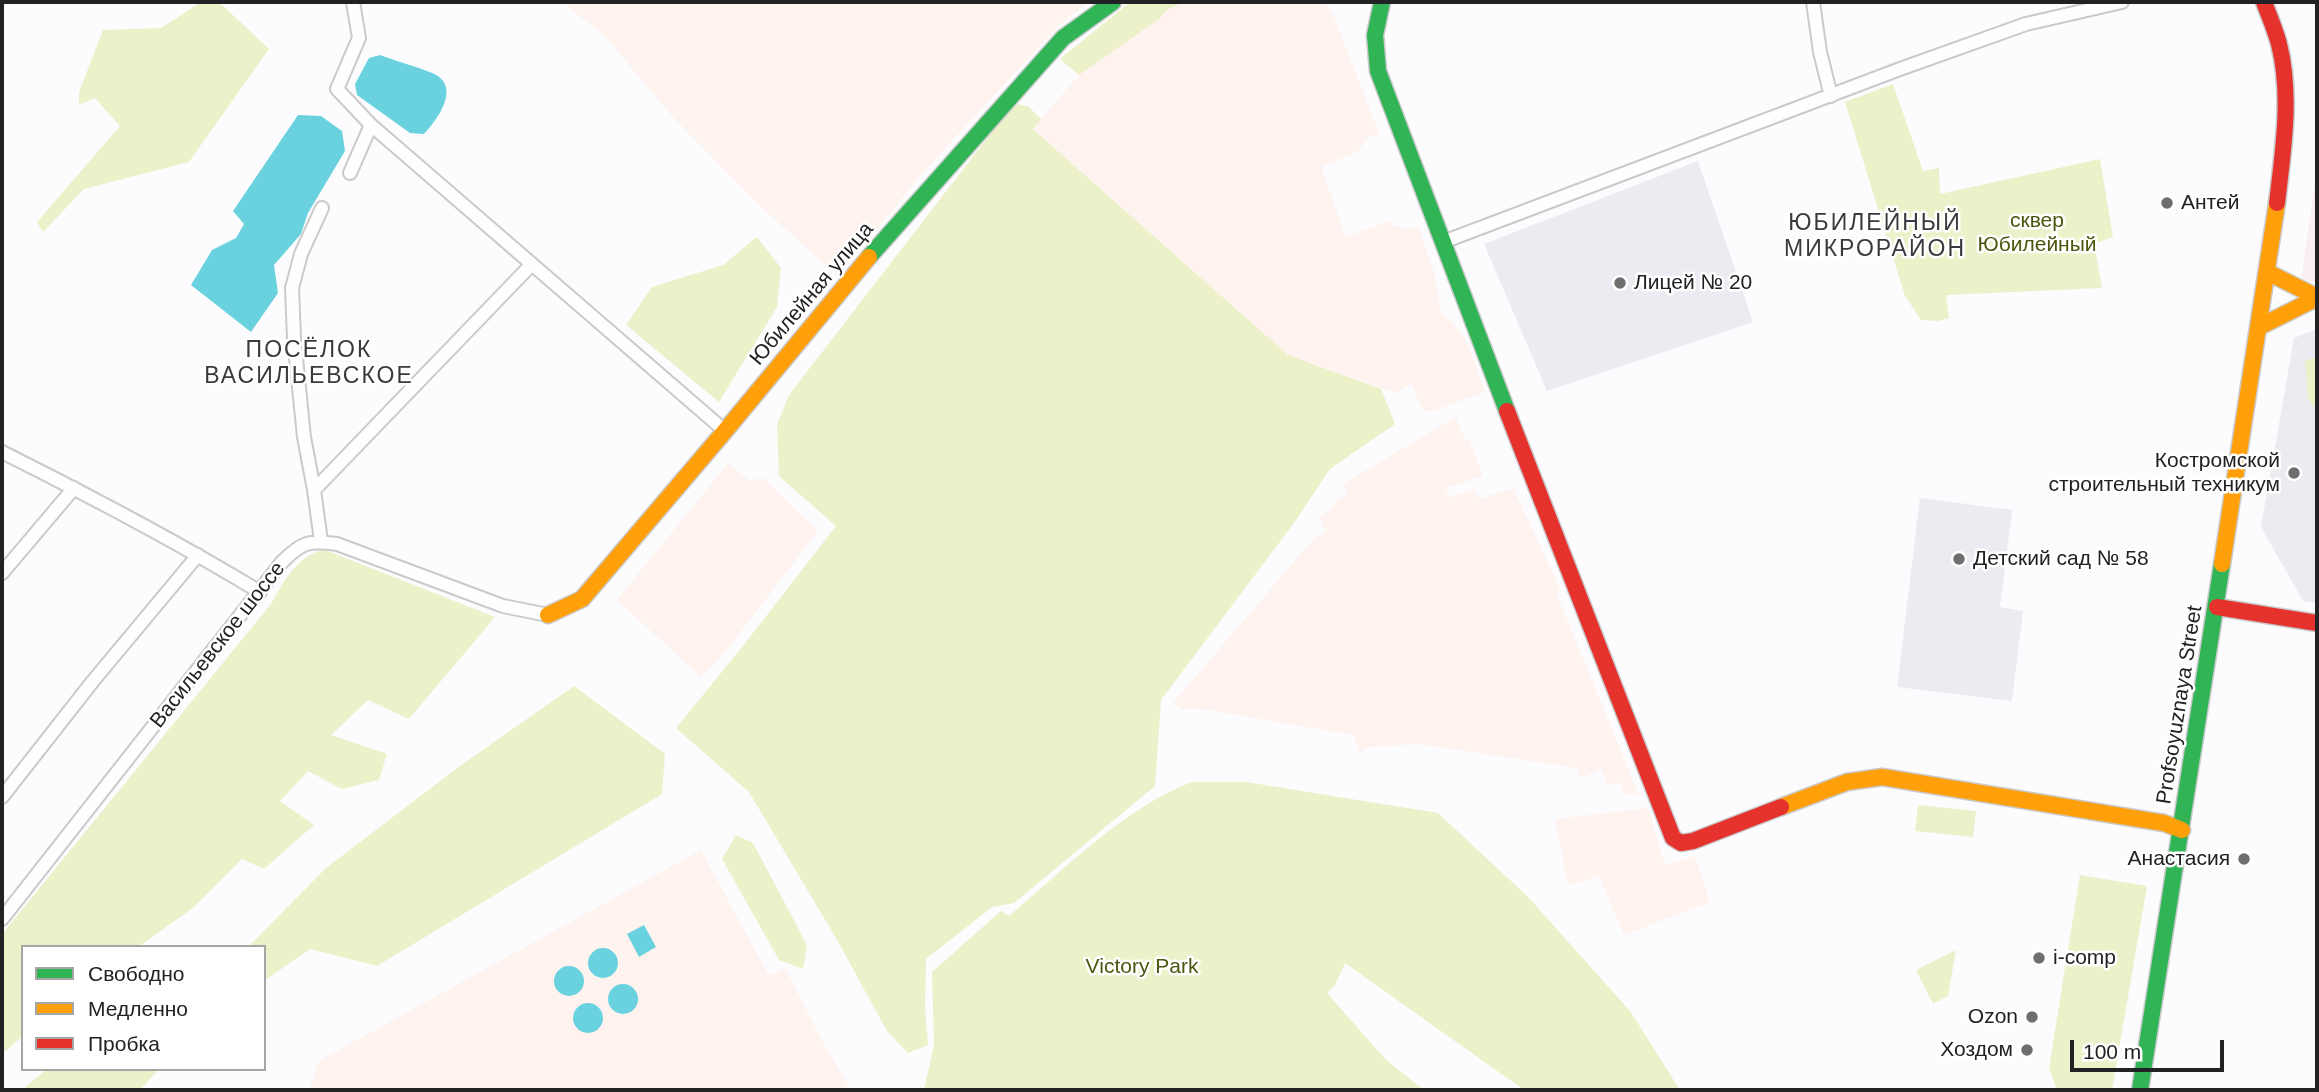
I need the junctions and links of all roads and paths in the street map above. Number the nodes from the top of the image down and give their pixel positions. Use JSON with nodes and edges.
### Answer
{"nodes":[{"id":1,"x":353,"y":2,"type":"edge"},
{"id":2,"x":1113,"y":2,"type":"edge"},
{"id":3,"x":1382,"y":2,"type":"edge"},
{"id":4,"x":1814,"y":2,"type":"edge"},
{"id":5,"x":2122,"y":2,"type":"edge"},
{"id":6,"x":2264,"y":2,"type":"edge"},
{"id":7,"x":1832,"y":96,"type":"junction"},
{"id":8,"x":370,"y":125,"type":"junction"},
{"id":9,"x":350,"y":173,"type":"dead end"},
{"id":10,"x":323,"y":208,"type":"dead end"},
{"id":11,"x":1443,"y":242,"type":"junction"},
{"id":12,"x":532,"y":264,"type":"junction"},
{"id":13,"x":2269,"y":273,"type":"junction"},
{"id":14,"x":2317,"y":297,"type":"edge"},
{"id":15,"x":2261,"y":326,"type":"junction"},
{"id":16,"x":726,"y":431,"type":"junction"},
{"id":17,"x":2,"y":452,"type":"edge"},
{"id":18,"x":74,"y":488,"type":"junction"},
{"id":19,"x":314,"y":490,"type":"junction"},
{"id":20,"x":321,"y":541,"type":"junction"},
{"id":21,"x":198,"y":555,"type":"junction"},
{"id":22,"x":2,"y":573,"type":"edge"},
{"id":23,"x":260,"y":592,"type":"junction"},
{"id":24,"x":2217,"y":607,"type":"junction"},
{"id":25,"x":548,"y":615,"type":"joint"},
{"id":26,"x":2317,"y":623,"type":"edge"},
{"id":27,"x":2,"y":797,"type":"edge"},
{"id":28,"x":2182,"y":830,"type":"junction"},
{"id":29,"x":2,"y":919,"type":"edge"},
{"id":30,"x":2140,"y":1090,"type":"edge"}],
"edges":[{"from":1,"to":8,"type":"street"},
{"from":2,"to":16,"type":"main road","name":"Юбилейная улица"},
{"from":3,"to":11,"type":"main road"},
{"from":4,"to":7,"type":"street"},
{"from":5,"to":7,"type":"street"},
{"from":6,"to":13,"type":"main road","name":"Profsoyuznaya Street"},
{"from":7,"to":11,"type":"street"},
{"from":8,"to":9,"type":"street"},
{"from":8,"to":12,"type":"street"},
{"from":10,"to":19,"type":"street"},
{"from":11,"to":28,"type":"main road"},
{"from":12,"to":16,"type":"street"},
{"from":12,"to":19,"type":"street"},
{"from":13,"to":14,"type":"main road"},
{"from":13,"to":15,"type":"main road","name":"Profsoyuznaya Street"},
{"from":14,"to":15,"type":"main road"},
{"from":15,"to":24,"type":"main road","name":"Profsoyuznaya Street"},
{"from":16,"to":25,"type":"main road","name":"Юбилейная улица"},
{"from":17,"to":18,"type":"street"},
{"from":18,"to":21,"type":"street"},
{"from":18,"to":22,"type":"street"},
{"from":19,"to":20,"type":"street"},
{"from":20,"to":23,"type":"street","name":"Васильевское шоссе"},
{"from":20,"to":25,"type":"street"},
{"from":21,"to":23,"type":"street"},
{"from":21,"to":27,"type":"street"},
{"from":23,"to":29,"type":"street","name":"Васильевское шоссе"},
{"from":24,"to":26,"type":"main road"},
{"from":24,"to":28,"type":"main road","name":"Profsoyuznaya Street"},
{"from":28,"to":30,"type":"main road","name":"Profsoyuznaya Street"}]}
